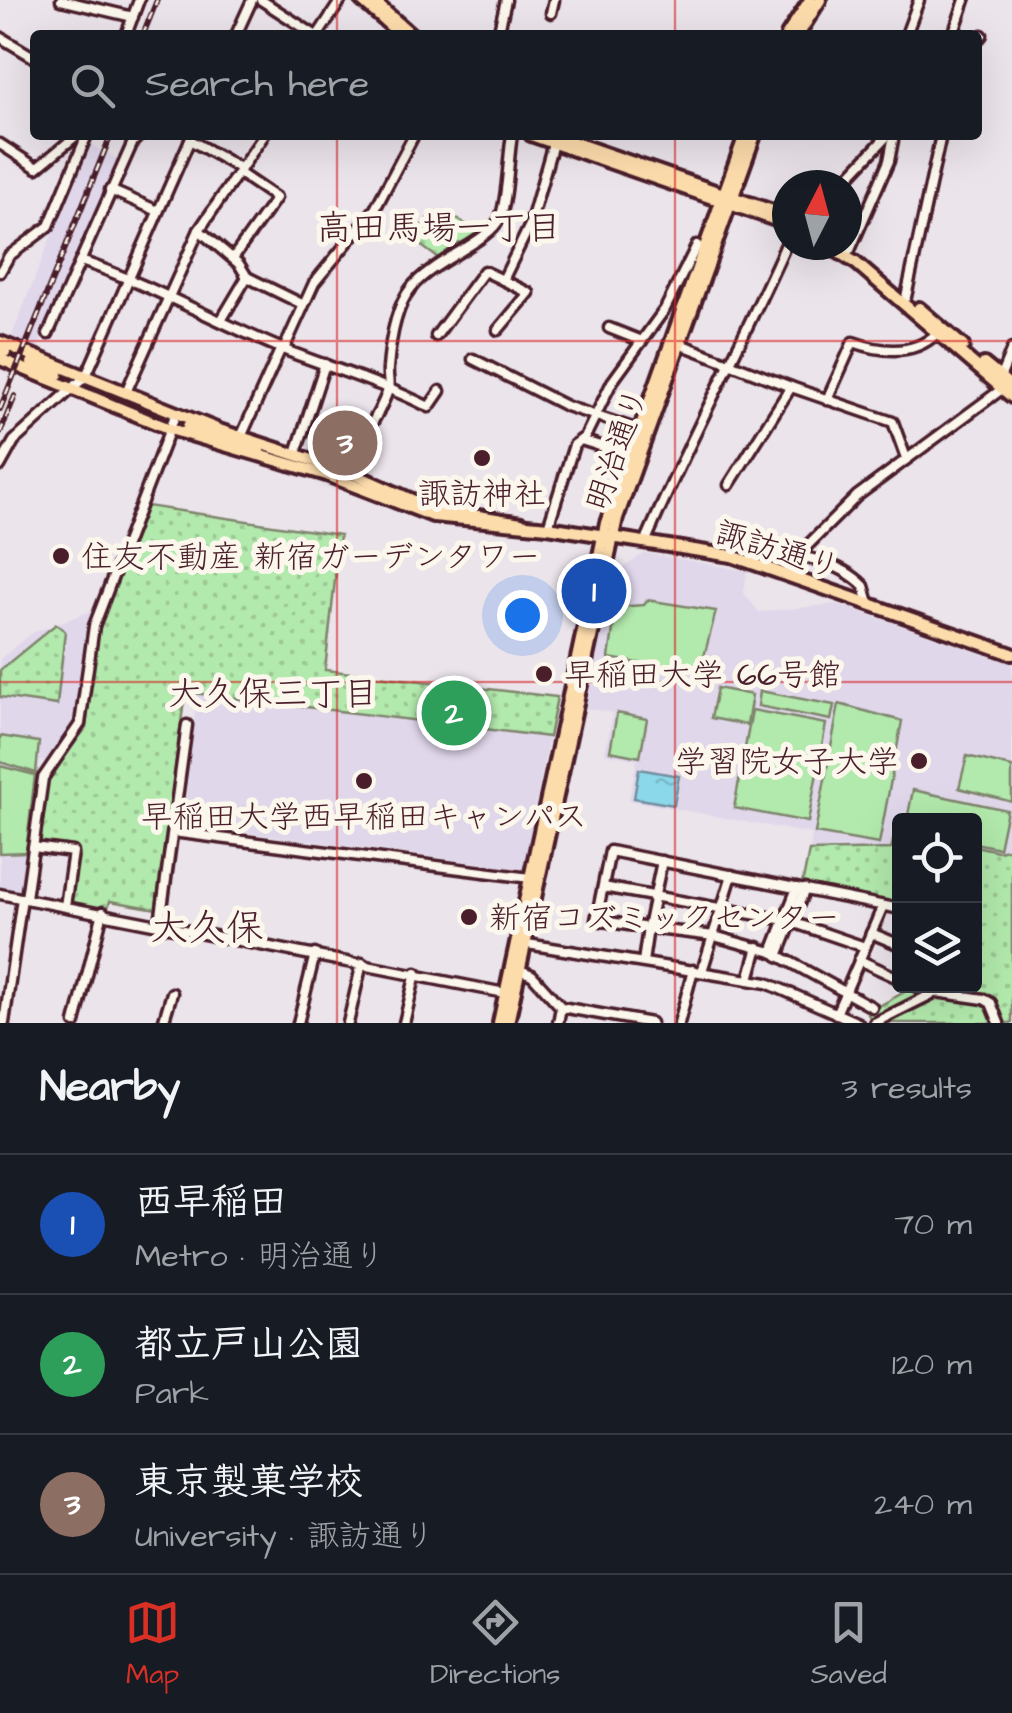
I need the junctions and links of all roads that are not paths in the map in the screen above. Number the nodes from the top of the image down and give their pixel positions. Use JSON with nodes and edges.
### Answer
{"nodes":[{"id":1,"x":61,"y":0,"type":"edge"},
{"id":2,"x":118,"y":0,"type":"edge"},
{"id":3,"x":139,"y":0,"type":"edge"},
{"id":4,"x":252,"y":0,"type":"edge"},
{"id":5,"x":261,"y":0,"type":"edge"},
{"id":6,"x":340,"y":0,"type":"edge"},
{"id":7,"x":361,"y":0,"type":"edge"},
{"id":8,"x":372,"y":0,"type":"edge"},
{"id":9,"x":506,"y":0,"type":"edge"},
{"id":10,"x":554,"y":0,"type":"edge"},
{"id":11,"x":810,"y":0,"type":"edge"},
{"id":12,"x":820,"y":0,"type":"edge"},
{"id":13,"x":919,"y":0,"type":"edge"},
{"id":14,"x":965,"y":0,"type":"edge"},
{"id":15,"x":116,"y":14,"type":"junction"},
{"id":16,"x":551,"y":14,"type":"dead end"},
{"id":17,"x":132,"y":17,"type":"junction"},
{"id":18,"x":128,"y":30,"type":"edge"},
{"id":19,"x":238,"y":30,"type":"edge"},
{"id":20,"x":309,"y":30,"type":"edge"},
{"id":21,"x":320,"y":30,"type":"edge"},
{"id":22,"x":395,"y":30,"type":"edge"},
{"id":23,"x":406,"y":30,"type":"edge"},
{"id":24,"x":499,"y":30,"type":"edge"},
{"id":25,"x":790,"y":30,"type":"edge"},
{"id":26,"x":801,"y":30,"type":"edge"},
{"id":27,"x":908,"y":30,"type":"edge"},
{"id":28,"x":954,"y":30,"type":"edge"},
{"id":29,"x":0,"y":36,"type":"edge"},
{"id":30,"x":30,"y":55,"type":"edge"},
{"id":31,"x":71,"y":140,"type":"edge"},
{"id":32,"x":84,"y":140,"type":"edge"},
{"id":33,"x":135,"y":140,"type":"edge"},
{"id":34,"x":190,"y":140,"type":"edge"},
{"id":35,"x":195,"y":140,"type":"edge"},
{"id":36,"x":261,"y":140,"type":"edge"},
{"id":37,"x":411,"y":140,"type":"edge"},
{"id":38,"x":511,"y":140,"type":"edge"},
{"id":39,"x":552,"y":140,"type":"edge"},
{"id":40,"x":555,"y":140,"type":"edge"},
{"id":41,"x":743,"y":140,"type":"edge"},
{"id":42,"x":753,"y":140,"type":"edge"},
{"id":43,"x":886,"y":140,"type":"edge"},
{"id":44,"x":891,"y":140,"type":"edge"},
{"id":45,"x":940,"y":140,"type":"edge"},
{"id":46,"x":0,"y":144,"type":"edge"},
{"id":47,"x":856,"y":170,"type":"edge"},
{"id":48,"x":240,"y":171,"type":"junction"},
{"id":49,"x":110,"y":190,"type":"junction"},
{"id":50,"x":726,"y":198,"type":"junction"},
{"id":51,"x":158,"y":211,"type":"junction"},
{"id":52,"x":772,"y":212,"type":"edge"},
{"id":53,"x":862,"y":216,"type":"edge"},
{"id":54,"x":772,"y":218,"type":"edge"},
{"id":55,"x":199,"y":230,"type":"junction"},
{"id":56,"x":696,"y":245,"type":"dead end"},
{"id":57,"x":4,"y":253,"type":"edge"},
{"id":58,"x":233,"y":258,"type":"junction"},
{"id":59,"x":81,"y":260,"type":"junction"},
{"id":60,"x":778,"y":260,"type":"edge"},
{"id":61,"x":851,"y":260,"type":"edge"},
{"id":62,"x":861,"y":260,"type":"edge"},
{"id":63,"x":0,"y":272,"type":"edge"},
{"id":64,"x":130,"y":277,"type":"junction"},
{"id":65,"x":247,"y":277,"type":"junction"},
{"id":66,"x":503,"y":280,"type":"junction"},
{"id":67,"x":171,"y":295,"type":"junction"},
{"id":68,"x":906,"y":297,"type":"junction"},
{"id":69,"x":302,"y":304,"type":"junction"},
{"id":70,"x":222,"y":319,"type":"junction"},
{"id":71,"x":609,"y":328,"type":"dead end"},
{"id":72,"x":498,"y":330,"type":"dead end"},
{"id":73,"x":937,"y":333,"type":"junction"},
{"id":74,"x":48,"y":334,"type":"dead end"},
{"id":75,"x":436,"y":336,"type":"dead end"},
{"id":76,"x":642,"y":341,"type":"junction"},
{"id":77,"x":680,"y":344,"type":"junction"},
{"id":78,"x":283,"y":349,"type":"junction"},
{"id":79,"x":1012,"y":349,"type":"edge"},
{"id":80,"x":1,"y":351,"type":"edge"},
{"id":81,"x":473,"y":360,"type":"dead end"},
{"id":82,"x":729,"y":362,"type":"junction"},
{"id":83,"x":32,"y":364,"type":"tunnel mouth"},
{"id":84,"x":325,"y":364,"type":"junction"},
{"id":85,"x":58,"y":374,"type":"tunnel mouth"},
{"id":86,"x":86,"y":376,"type":"junction"},
{"id":87,"x":390,"y":387,"type":"junction"},
{"id":88,"x":791,"y":387,"type":"junction"},
{"id":89,"x":1007,"y":388,"type":"edge"},
{"id":90,"x":73,"y":389,"type":"junction"},
{"id":91,"x":440,"y":391,"type":"dead end"},
{"id":92,"x":126,"y":392,"type":"junction"},
{"id":93,"x":827,"y":400,"type":"junction"},
{"id":94,"x":176,"y":413,"type":"junction"},
{"id":95,"x":594,"y":418,"type":"junction"},
{"id":96,"x":188,"y":426,"type":"tunnel mouth"},
{"id":97,"x":170,"y":428,"type":"junction"},
{"id":98,"x":639,"y":430,"type":"junction"},
{"id":99,"x":241,"y":437,"type":"junction"},
{"id":100,"x":581,"y":440,"type":"junction"},
{"id":101,"x":296,"y":452,"type":"junction"},
{"id":102,"x":906,"y":458,"type":"junction"},
{"id":103,"x":628,"y":461,"type":"junction"},
{"id":104,"x":309,"y":464,"type":"junction"},
{"id":105,"x":0,"y":466,"type":"edge"},
{"id":106,"x":349,"y":475,"type":"junction"},
{"id":107,"x":729,"y":485,"type":"dead end"},
{"id":108,"x":548,"y":527,"type":"junction"},
{"id":109,"x":608,"y":536,"type":"junction"},
{"id":110,"x":645,"y":543,"type":"junction"},
{"id":111,"x":798,"y":554,"type":"junction"},
{"id":112,"x":749,"y":561,"type":"junction"},
{"id":113,"x":869,"y":603,"type":"junction"},
{"id":114,"x":1012,"y":654,"type":"edge"},
{"id":115,"x":186,"y":725,"type":"dead end"},
{"id":116,"x":173,"y":832,"type":"junction"},
{"id":117,"x":33,"y":847,"type":"junction"},
{"id":118,"x":662,"y":861,"type":"junction"},
{"id":119,"x":732,"y":875,"type":"junction"},
{"id":120,"x":530,"y":878,"type":"junction"},
{"id":121,"x":604,"y":886,"type":"junction"},
{"id":122,"x":801,"y":888,"type":"junction"},
{"id":123,"x":0,"y":894,"type":"edge"},
{"id":124,"x":655,"y":895,"type":"junction"},
{"id":125,"x":24,"y":898,"type":"junction"},
{"id":126,"x":66,"y":906,"type":"junction"},
{"id":127,"x":724,"y":906,"type":"junction"},
{"id":128,"x":884,"y":906,"type":"junction"},
{"id":129,"x":892,"y":908,"type":"edge"},
{"id":130,"x":103,"y":912,"type":"junction"},
{"id":131,"x":788,"y":921,"type":"junction"},
{"id":132,"x":160,"y":923,"type":"junction"},
{"id":133,"x":648,"y":928,"type":"junction"},
{"id":134,"x":871,"y":933,"type":"junction"},
{"id":135,"x":714,"y":936,"type":"junction"},
{"id":136,"x":892,"y":942,"type":"edge"},
{"id":137,"x":521,"y":943,"type":"junction"},
{"id":138,"x":758,"y":947,"type":"junction"},
{"id":139,"x":865,"y":947,"type":"junction"},
{"id":140,"x":314,"y":954,"type":"junction"},
{"id":141,"x":775,"y":954,"type":"junction"},
{"id":142,"x":859,"y":960,"type":"junction"},
{"id":143,"x":643,"y":962,"type":"junction"},
{"id":144,"x":362,"y":963,"type":"junction"},
{"id":145,"x":520,"y":970,"type":"junction"},
{"id":146,"x":697,"y":971,"type":"junction"},
{"id":147,"x":416,"y":974,"type":"junction"},
{"id":148,"x":892,"y":974,"type":"edge"},
{"id":149,"x":750,"y":979,"type":"junction"},
{"id":150,"x":845,"y":992,"type":"junction"},
{"id":151,"x":932,"y":993,"type":"joint"},
{"id":152,"x":172,"y":994,"type":"dead end"},
{"id":153,"x":510,"y":994,"type":"junction"},
{"id":154,"x":872,"y":1006,"type":"dead end"},
{"id":155,"x":561,"y":1007,"type":"junction"},
{"id":156,"x":836,"y":1014,"type":"junction"},
{"id":157,"x":4,"y":1023,"type":"edge"},
{"id":158,"x":75,"y":1023,"type":"edge"},
{"id":159,"x":164,"y":1023,"type":"edge"},
{"id":160,"x":298,"y":1023,"type":"edge"},
{"id":161,"x":348,"y":1023,"type":"edge"},
{"id":162,"x":404,"y":1023,"type":"edge"},
{"id":163,"x":499,"y":1023,"type":"edge"},
{"id":164,"x":508,"y":1023,"type":"edge"},
{"id":165,"x":558,"y":1023,"type":"edge"},
{"id":166,"x":651,"y":1023,"type":"edge"},
{"id":167,"x":679,"y":1023,"type":"edge"},
{"id":168,"x":858,"y":1023,"type":"edge"},
{"id":169,"x":874,"y":1023,"type":"edge"},
{"id":170,"x":1000,"y":1023,"type":"edge"}],
"edges":[{"from":1,"to":15,"type":"street"},
{"from":2,"to":15,"type":"street"},
{"from":3,"to":17,"type":"street"},
{"from":4,"to":19,"type":"street"},
{"from":5,"to":20,"type":"street"},
{"from":6,"to":21,"type":"street"},
{"from":7,"to":22,"type":"main road"},
{"from":8,"to":23,"type":"main road"},
{"from":9,"to":24,"type":"street"},
{"from":10,"to":16,"type":"street"},
{"from":11,"to":25,"type":"main road"},
{"from":12,"to":26,"type":"main road"},
{"from":13,"to":27,"type":"street"},
{"from":14,"to":28,"type":"street"},
{"from":15,"to":17,"type":"street"},
{"from":17,"to":18,"type":"street"},
{"from":29,"to":30,"type":"street"},
{"from":31,"to":46,"type":"street"},
{"from":32,"to":57,"type":"street"},
{"from":33,"to":49,"type":"street"},
{"from":34,"to":51,"type":"street"},
{"from":35,"to":48,"type":"street"},
{"from":36,"to":48,"type":"street"},
{"from":37,"to":69,"type":"street"},
{"from":38,"to":87,"type":"street"},
{"from":39,"to":66,"type":"street"},
{"from":40,"to":50,"type":"main road"},
{"from":41,"to":50,"type":"main road","name":"明治通り"},
{"from":42,"to":50,"type":"main road","name":"明治通り"},
{"from":43,"to":47,"type":"street"},
{"from":44,"to":53,"type":"street"},
{"from":45,"to":68,"type":"street"},
{"from":48,"to":55,"type":"street"},
{"from":48,"to":58,"type":"street"},
{"from":49,"to":51,"type":"street"},
{"from":49,"to":59,"type":"street"},
{"from":50,"to":52,"type":"main road"},
{"from":50,"to":54,"type":"main road"},
{"from":50,"to":77,"type":"main road","name":"明治通り"},
{"from":50,"to":98,"type":"main road","name":"明治通り"},
{"from":51,"to":64,"type":"street"},
{"from":55,"to":58,"type":"street"},
{"from":55,"to":67,"type":"street"},
{"from":56,"to":76,"type":"street"},
{"from":57,"to":63,"type":"street"},
{"from":58,"to":65,"type":"street"},
{"from":59,"to":64,"type":"street"},
{"from":59,"to":74,"type":"street"},
{"from":60,"to":82,"type":"street"},
{"from":61,"to":73,"type":"main road"},
{"from":62,"to":68,"type":"main road"},
{"from":64,"to":67,"type":"street"},
{"from":64,"to":86,"type":"street"},
{"from":65,"to":69,"type":"street"},
{"from":65,"to":70,"type":"street"},
{"from":66,"to":72,"type":"street"},
{"from":66,"to":75,"type":"street"},
{"from":67,"to":70,"type":"street"},
{"from":67,"to":92,"type":"street"},
{"from":68,"to":89,"type":"main road"},
{"from":69,"to":78,"type":"street"},
{"from":70,"to":78,"type":"street"},
{"from":71,"to":76,"type":"street"},
{"from":73,"to":89,"type":"main road"},
{"from":73,"to":93,"type":"street"},
{"from":76,"to":95,"type":"street"},
{"from":77,"to":82,"type":"street"},
{"from":77,"to":109,"type":"main road","name":"明治通り"},
{"from":78,"to":84,"type":"street"},
{"from":78,"to":99,"type":"street"},
{"from":79,"to":89,"type":"street"},
{"from":80,"to":86,"type":"main road","name":"諏訪通り"},
{"from":80,"to":90,"type":"main road","name":"諏訪通り"},
{"from":81,"to":95,"type":"street"},
{"from":82,"to":88,"type":"street"},
{"from":82,"to":110,"type":"street"},
{"from":83,"to":85,"type":"main road"},
{"from":84,"to":87,"type":"street"},
{"from":84,"to":101,"type":"street"},
{"from":86,"to":90,"type":"street"},
{"from":86,"to":92,"type":"main road","name":"諏訪通り"},
{"from":87,"to":91,"type":"street"},
{"from":87,"to":106,"type":"street"},
{"from":88,"to":93,"type":"street"},
{"from":88,"to":107,"type":"street"},
{"from":89,"to":102,"type":"street"},
{"from":90,"to":97,"type":"main road","name":"諏訪通り"},
{"from":90,"to":105,"type":"street"},
{"from":92,"to":94,"type":"main road","name":"諏訪通り"},
{"from":93,"to":102,"type":"street"},
{"from":94,"to":97,"type":"street"},
{"from":94,"to":99,"type":"main road","name":"諏訪通り"},
{"from":95,"to":98,"type":"street"},
{"from":95,"to":100,"type":"street"},
{"from":96,"to":104,"type":"main road"},
{"from":97,"to":104,"type":"main road","name":"諏訪通り"},
{"from":97,"to":117,"type":"street"},
{"from":98,"to":103,"type":"main road","name":"明治通り"},
{"from":99,"to":101,"type":"main road","name":"諏訪通り"},
{"from":100,"to":103,"type":"street"},
{"from":100,"to":108,"type":"street"},
{"from":101,"to":104,"type":"main road","name":"諏訪通り"},
{"from":102,"to":111,"type":"street"},
{"from":103,"to":109,"type":"main road","name":"明治通り"},
{"from":104,"to":106,"type":"main road","name":"諏訪通り"},
{"from":106,"to":108,"type":"main road","name":"諏訪通り"},
{"from":108,"to":109,"type":"main road","name":"諏訪通り"},
{"from":109,"to":110,"type":"main road","name":"諏訪通り"},
{"from":109,"to":120,"type":"main road","name":"明治通り"},
{"from":109,"to":137,"type":"main road","name":"明治通り"},
{"from":110,"to":112,"type":"main road","name":"諏訪通り"},
{"from":111,"to":112,"type":"street"},
{"from":111,"to":113,"type":"street"},
{"from":112,"to":113,"type":"main road","name":"諏訪通り"},
{"from":113,"to":114,"type":"main road","name":"諏訪通り"},
{"from":115,"to":116,"type":"street"},
{"from":116,"to":120,"type":"street"},
{"from":116,"to":132,"type":"street"},
{"from":117,"to":125,"type":"street"},
{"from":117,"to":126,"type":"street"},
{"from":118,"to":119,"type":"street"},
{"from":118,"to":121,"type":"street"},
{"from":118,"to":124,"type":"street"},
{"from":119,"to":122,"type":"street"},
{"from":119,"to":127,"type":"street"},
{"from":120,"to":137,"type":"main road","name":"明治通り"},
{"from":121,"to":124,"type":"street"},
{"from":121,"to":133,"type":"street"},
{"from":122,"to":128,"type":"street"},
{"from":122,"to":131,"type":"street"},
{"from":123,"to":125,"type":"street"},
{"from":124,"to":127,"type":"street"},
{"from":124,"to":133,"type":"street"},
{"from":125,"to":126,"type":"street"},
{"from":125,"to":157,"type":"street"},
{"from":126,"to":130,"type":"street"},
{"from":127,"to":131,"type":"street"},
{"from":127,"to":135,"type":"street"},
{"from":128,"to":129,"type":"street"},
{"from":128,"to":134,"type":"street"},
{"from":130,"to":132,"type":"street"},
{"from":130,"to":158,"type":"street"},
{"from":131,"to":139,"type":"street"},
{"from":131,"to":141,"type":"street"},
{"from":132,"to":140,"type":"street"},
{"from":133,"to":135,"type":"street"},
{"from":133,"to":143,"type":"street"},
{"from":134,"to":136,"type":"street"},
{"from":134,"to":139,"type":"street"},
{"from":135,"to":138,"type":"street"},
{"from":135,"to":146,"type":"street"},
{"from":137,"to":143,"type":"street"},
{"from":137,"to":145,"type":"main road","name":"明治通り"},
{"from":137,"to":153,"type":"main road","name":"明治通り"},
{"from":138,"to":141,"type":"street"},
{"from":138,"to":149,"type":"street"},
{"from":139,"to":142,"type":"street"},
{"from":140,"to":144,"type":"street"},
{"from":140,"to":160,"type":"street"},
{"from":141,"to":150,"type":"street"},
{"from":142,"to":148,"type":"street"},
{"from":142,"to":150,"type":"street"},
{"from":143,"to":146,"type":"street"},
{"from":144,"to":147,"type":"street"},
{"from":144,"to":161,"type":"street"},
{"from":145,"to":153,"type":"main road","name":"明治通り"},
{"from":145,"to":155,"type":"street"},
{"from":146,"to":149,"type":"street"},
{"from":146,"to":167,"type":"street"},
{"from":147,"to":153,"type":"street"},
{"from":147,"to":162,"type":"street"},
{"from":149,"to":156,"type":"street"},
{"from":150,"to":154,"type":"street"},
{"from":150,"to":156,"type":"street"},
{"from":151,"to":169,"type":"street"},
{"from":151,"to":170,"type":"street"},
{"from":152,"to":159,"type":"street"},
{"from":153,"to":163,"type":"main road","name":"明治通り"},
{"from":153,"to":164,"type":"main road","name":"明治通り"},
{"from":155,"to":165,"type":"street"},
{"from":155,"to":166,"type":"street"},
{"from":156,"to":168,"type":"street"}]}
